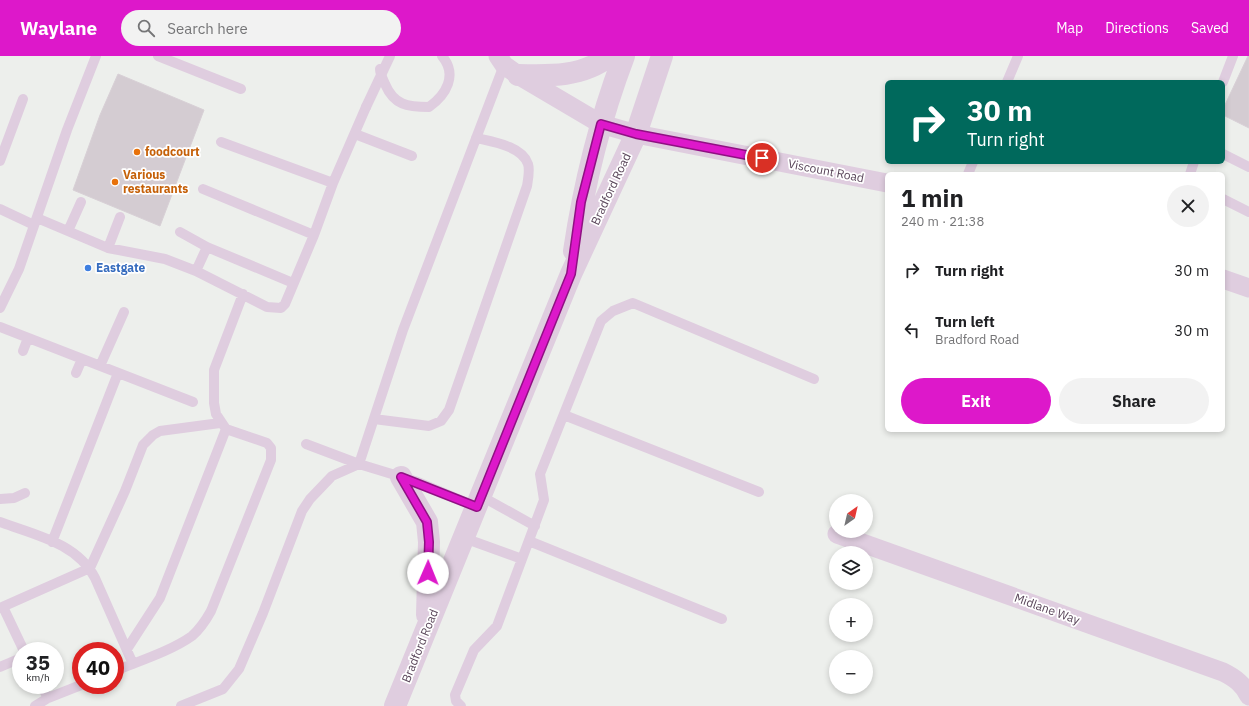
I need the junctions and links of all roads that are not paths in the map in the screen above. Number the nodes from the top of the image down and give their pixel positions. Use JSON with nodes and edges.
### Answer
{"nodes":[{"id":1,"x":96,"y":56,"type":"edge"},
{"id":2,"x":158,"y":56,"type":"edge"},
{"id":3,"x":385,"y":56,"type":"edge"},
{"id":4,"x":390,"y":56,"type":"edge"},
{"id":5,"x":442,"y":56,"type":"edge"},
{"id":6,"x":609,"y":56,"type":"edge"},
{"id":7,"x":624,"y":56,"type":"edge"},
{"id":8,"x":662,"y":56,"type":"edge"},
{"id":9,"x":1018,"y":56,"type":"edge"},
{"id":10,"x":1232,"y":56,"type":"edge"},
{"id":11,"x":507,"y":65,"type":"edge"},
{"id":12,"x":1008,"y":80,"type":"edge"},
{"id":13,"x":1224,"y":80,"type":"edge"},
{"id":14,"x":241,"y":89,"type":"dead end"},
{"id":15,"x":23,"y":99,"type":"dead end"},
{"id":16,"x":601,"y":124,"type":"junction"},
{"id":17,"x":355,"y":134,"type":"junction"},
{"id":18,"x":636,"y":134,"type":"junction"},
{"id":19,"x":476,"y":138,"type":"junction"},
{"id":20,"x":221,"y":142,"type":"dead end"},
{"id":21,"x":1225,"y":155,"type":"edge"},
{"id":22,"x":412,"y":156,"type":"dead end"},
{"id":23,"x":0,"y":159,"type":"edge"},
{"id":24,"x":1249,"y":167,"type":"edge"},
{"id":25,"x":333,"y":183,"type":"junction"},
{"id":26,"x":885,"y":183,"type":"edge"},
{"id":27,"x":203,"y":189,"type":"dead end"},
{"id":28,"x":1225,"y":201,"type":"edge"},
{"id":29,"x":81,"y":202,"type":"dead end"},
{"id":30,"x":0,"y":209,"type":"edge"},
{"id":31,"x":1249,"y":212,"type":"edge"},
{"id":32,"x":120,"y":217,"type":"dead end"},
{"id":33,"x":36,"y":221,"type":"junction"},
{"id":34,"x":68,"y":231,"type":"junction"},
{"id":35,"x":180,"y":232,"type":"dead end"},
{"id":36,"x":314,"y":235,"type":"junction"},
{"id":37,"x":207,"y":247,"type":"junction"},
{"id":38,"x":108,"y":248,"type":"junction"},
{"id":39,"x":196,"y":271,"type":"junction"},
{"id":40,"x":571,"y":274,"type":"junction"},
{"id":41,"x":1225,"y":280,"type":"edge"},
{"id":42,"x":293,"y":283,"type":"junction"},
{"id":43,"x":1249,"y":288,"type":"edge"},
{"id":44,"x":243,"y":294,"type":"junction"},
{"id":45,"x":0,"y":308,"type":"edge"},
{"id":46,"x":124,"y":312,"type":"dead end"},
{"id":47,"x":0,"y":327,"type":"edge"},
{"id":48,"x":28,"y":338,"type":"junction"},
{"id":49,"x":23,"y":350,"type":"dead end"},
{"id":50,"x":82,"y":359,"type":"junction"},
{"id":51,"x":100,"y":366,"type":"junction"},
{"id":52,"x":76,"y":373,"type":"dead end"},
{"id":53,"x":118,"y":373,"type":"junction"},
{"id":54,"x":814,"y":379,"type":"dead end"},
{"id":55,"x":193,"y":402,"type":"dead end"},
{"id":56,"x":564,"y":415,"type":"junction"},
{"id":57,"x":374,"y":419,"type":"junction"},
{"id":58,"x":223,"y":426,"type":"junction"},
{"id":59,"x":306,"y":444,"type":"dead end"},
{"id":60,"x":359,"y":464,"type":"junction"},
{"id":61,"x":401,"y":477,"type":"junction"},
{"id":62,"x":759,"y":492,"type":"dead end"},
{"id":63,"x":25,"y":493,"type":"dead end"},
{"id":64,"x":0,"y":499,"type":"edge"},
{"id":65,"x":479,"y":501,"type":"junction"},
{"id":66,"x":0,"y":522,"type":"edge"},
{"id":67,"x":534,"y":526,"type":"junction"},
{"id":68,"x":464,"y":538,"type":"junction"},
{"id":69,"x":848,"y":538,"type":"edge"},
{"id":70,"x":529,"y":541,"type":"junction"},
{"id":71,"x":52,"y":542,"type":"junction"},
{"id":72,"x":522,"y":560,"type":"junction"},
{"id":73,"x":90,"y":568,"type":"junction"},
{"id":74,"x":2,"y":607,"type":"edge"},
{"id":75,"x":722,"y":619,"type":"dead end"},
{"id":76,"x":426,"y":630,"type":"junction"},
{"id":77,"x":20,"y":642,"type":"edge"},
{"id":78,"x":127,"y":649,"type":"junction"},
{"id":79,"x":12,"y":662,"type":"edge"},
{"id":80,"x":133,"y":664,"type":"junction"},
{"id":81,"x":0,"y":667,"type":"edge"},
{"id":82,"x":124,"y":668,"type":"edge"},
{"id":83,"x":72,"y":689,"type":"edge"},
{"id":84,"x":46,"y":694,"type":"edge"},
{"id":85,"x":1249,"y":696,"type":"edge"},
{"id":86,"x":48,"y":698,"type":"junction"},
{"id":87,"x":35,"y":706,"type":"edge"},
{"id":88,"x":181,"y":706,"type":"edge"},
{"id":89,"x":395,"y":706,"type":"edge"},
{"id":90,"x":460,"y":706,"type":"edge"}],
"edges":[{"from":1,"to":33,"type":"lane"},
{"from":2,"to":14,"type":"lane"},
{"from":3,"to":5,"type":"lane"},
{"from":4,"to":17,"type":"lane","bridge":true},
{"from":6,"to":11,"type":"street"},
{"from":7,"to":16,"type":"street","name":"Bradford Road"},
{"from":8,"to":18,"type":"street","name":"Bradford Road"},
{"from":9,"to":12,"type":"lane"},
{"from":10,"to":13,"type":"lane"},
{"from":11,"to":16,"type":"street","name":"Viscount Road"},
{"from":11,"to":19,"type":"lane"},
{"from":15,"to":23,"type":"lane"},
{"from":16,"to":18,"type":"street","name":"Viscount Road"},
{"from":16,"to":40,"type":"street","name":"Bradford Road"},
{"from":17,"to":22,"type":"lane"},
{"from":17,"to":25,"type":"lane"},
{"from":18,"to":26,"type":"street","name":"Viscount Road"},
{"from":18,"to":40,"type":"street","name":"Bradford Road"},
{"from":19,"to":57,"type":"lane"},
{"from":19,"to":57,"type":"lane"},
{"from":20,"to":25,"type":"lane"},
{"from":21,"to":24,"type":"lane"},
{"from":25,"to":36,"type":"lane"},
{"from":27,"to":36,"type":"lane"},
{"from":28,"to":31,"type":"lane"},
{"from":29,"to":34,"type":"lane"},
{"from":30,"to":33,"type":"lane"},
{"from":32,"to":38,"type":"lane"},
{"from":33,"to":34,"type":"lane"},
{"from":33,"to":45,"type":"lane"},
{"from":34,"to":38,"type":"lane"},
{"from":35,"to":37,"type":"lane"},
{"from":36,"to":42,"type":"lane"},
{"from":37,"to":39,"type":"lane"},
{"from":37,"to":42,"type":"lane"},
{"from":38,"to":39,"type":"lane"},
{"from":39,"to":44,"type":"lane"},
{"from":40,"to":65,"type":"street","name":"Bradford Road"},
{"from":41,"to":43,"type":"street"},
{"from":42,"to":44,"type":"lane"},
{"from":44,"to":58,"type":"lane"},
{"from":46,"to":51,"type":"lane"},
{"from":47,"to":48,"type":"lane"},
{"from":48,"to":49,"type":"lane"},
{"from":48,"to":50,"type":"lane"},
{"from":50,"to":51,"type":"lane"},
{"from":50,"to":52,"type":"lane"},
{"from":51,"to":53,"type":"lane"},
{"from":53,"to":55,"type":"lane"},
{"from":53,"to":71,"type":"lane"},
{"from":54,"to":56,"type":"lane"},
{"from":56,"to":62,"type":"lane"},
{"from":56,"to":67,"type":"lane"},
{"from":57,"to":60,"type":"lane"},
{"from":58,"to":73,"type":"lane"},
{"from":58,"to":78,"type":"lane"},
{"from":58,"to":80,"type":"lane"},
{"from":59,"to":60,"type":"lane"},
{"from":60,"to":61,"type":"lane"},
{"from":60,"to":88,"type":"lane"},
{"from":61,"to":65,"type":"lane"},
{"from":61,"to":76,"type":"street"},
{"from":63,"to":64,"type":"lane"},
{"from":65,"to":67,"type":"lane"},
{"from":65,"to":68,"type":"street","name":"Bradford Road"},
{"from":66,"to":71,"type":"lane"},
{"from":67,"to":70,"type":"lane"},
{"from":68,"to":72,"type":"lane"},
{"from":68,"to":76,"type":"street","name":"Bradford Road"},
{"from":69,"to":85,"type":"street","name":"Midlane Way"},
{"from":70,"to":72,"type":"lane"},
{"from":70,"to":75,"type":"lane"},
{"from":71,"to":73,"type":"lane"},
{"from":72,"to":90,"type":"lane"},
{"from":73,"to":74,"type":"lane"},
{"from":73,"to":78,"type":"lane"},
{"from":74,"to":77,"type":"lane"},
{"from":76,"to":89,"type":"street","name":"Bradford Road"},
{"from":78,"to":80,"type":"lane"},
{"from":79,"to":81,"type":"lane"},
{"from":80,"to":82,"type":"lane"},
{"from":83,"to":86,"type":"lane"},
{"from":84,"to":86,"type":"lane"},
{"from":86,"to":87,"type":"lane"}]}
